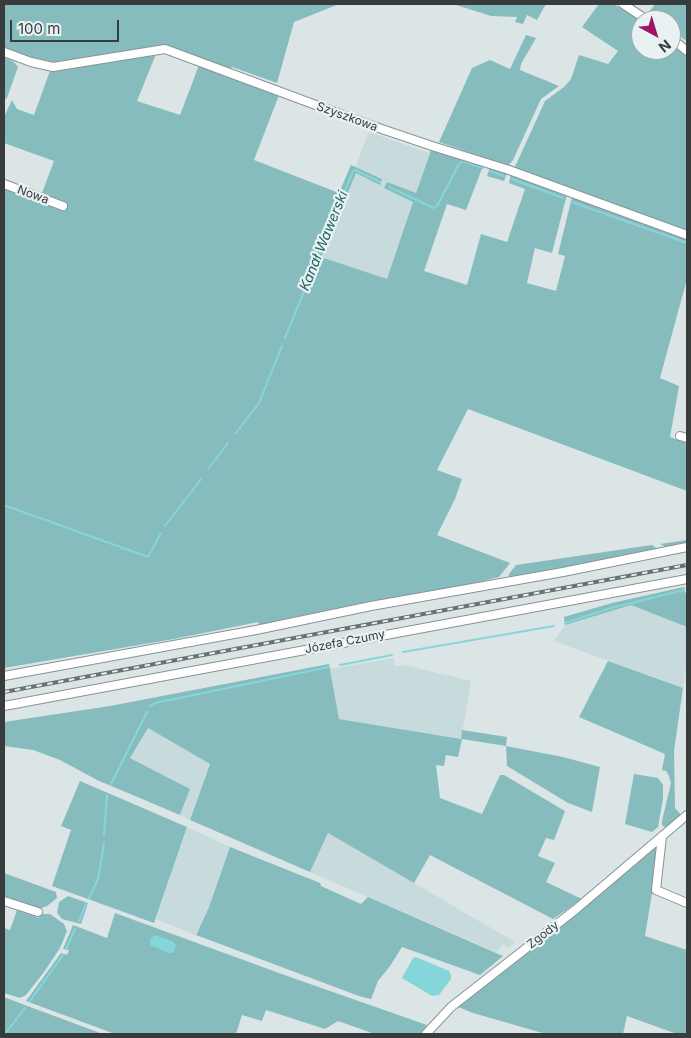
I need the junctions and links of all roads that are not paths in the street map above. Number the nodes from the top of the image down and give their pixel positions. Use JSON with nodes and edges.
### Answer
{"nodes":[{"id":1,"x":4,"y":52,"type":"edge"},
{"id":2,"x":4,"y":184,"type":"edge"},
{"id":3,"x":63,"y":206,"type":"dead end"},
{"id":4,"x":687,"y":235,"type":"edge"},
{"id":5,"x":687,"y":547,"type":"edge"},
{"id":6,"x":687,"y":579,"type":"edge"},
{"id":7,"x":4,"y":676,"type":"edge"},
{"id":8,"x":4,"y":706,"type":"edge"},
{"id":9,"x":687,"y":815,"type":"edge"},
{"id":10,"x":662,"y":836,"type":"junction"},
{"id":11,"x":4,"y":901,"type":"edge"},
{"id":12,"x":687,"y":903,"type":"edge"},
{"id":13,"x":38,"y":912,"type":"dead end"},
{"id":14,"x":426,"y":1034,"type":"edge"}],
"edges":[{"from":1,"to":4,"type":"street","name":"Szyszkowa"},
{"from":2,"to":3,"type":"street","name":"Nowa"},
{"from":5,"to":7,"type":"street"},
{"from":6,"to":8,"type":"street","name":"Józefa Czumy"},
{"from":9,"to":10,"type":"street","name":"Zgody"},
{"from":10,"to":12,"type":"street"},
{"from":10,"to":14,"type":"street","name":"Zgody"},
{"from":11,"to":13,"type":"street"}]}
